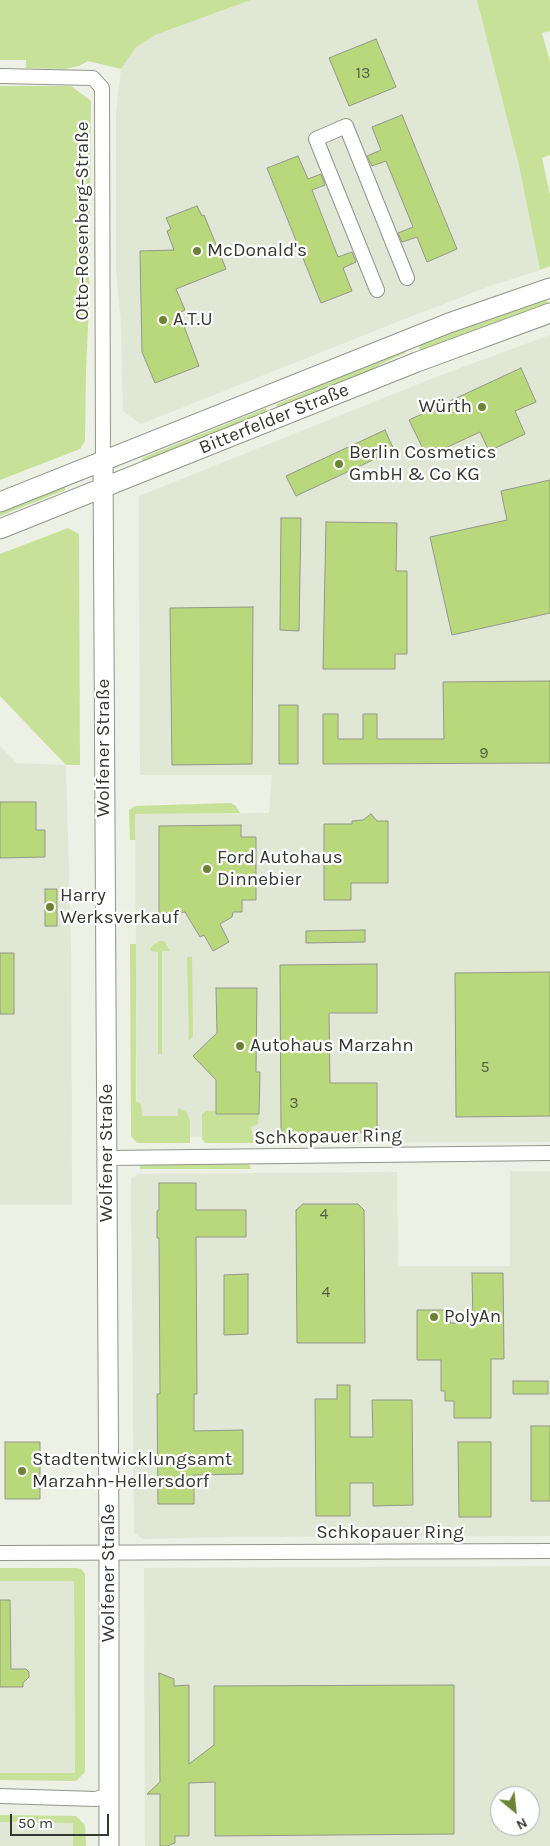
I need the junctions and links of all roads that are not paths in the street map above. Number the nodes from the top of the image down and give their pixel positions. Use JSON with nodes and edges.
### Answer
{"nodes":[{"id":1,"x":0,"y":76,"type":"edge"},
{"id":2,"x":407,"y":278,"type":"dead end"},
{"id":3,"x":550,"y":288,"type":"edge"},
{"id":4,"x":377,"y":290,"type":"dead end"},
{"id":5,"x":550,"y":313,"type":"edge"},
{"id":6,"x":103,"y":460,"type":"junction"},
{"id":7,"x":103,"y":488,"type":"junction"},
{"id":8,"x":0,"y":502,"type":"edge"},
{"id":9,"x":0,"y":529,"type":"edge"},
{"id":10,"x":550,"y":1153,"type":"edge"},
{"id":11,"x":107,"y":1158,"type":"junction"},
{"id":12,"x":550,"y":1551,"type":"edge"},
{"id":13,"x":109,"y":1552,"type":"junction"},
{"id":14,"x":0,"y":1553,"type":"edge"},
{"id":15,"x":108,"y":1795,"type":"junction"},
{"id":16,"x":0,"y":1796,"type":"edge"},
{"id":17,"x":109,"y":1846,"type":"edge"}],
"edges":[{"from":1,"to":6,"type":"street","name":"Otto-Rosenberg-Straße"},
{"from":2,"to":4,"type":"street"},
{"from":3,"to":6,"type":"street","name":"Bitterfelder Straße"},
{"from":5,"to":7,"type":"street","name":"Bitterfelder Straße"},
{"from":6,"to":7,"type":"street","name":"Wolfener Straße"},
{"from":6,"to":8,"type":"street","name":"Bitterfelder Straße"},
{"from":7,"to":9,"type":"street","name":"Bitterfelder Straße"},
{"from":7,"to":11,"type":"street","name":"Wolfener Straße"},
{"from":10,"to":11,"type":"street","name":"Schkopauer Ring"},
{"from":11,"to":13,"type":"street","name":"Wolfener Straße"},
{"from":12,"to":13,"type":"street","name":"Schkopauer Ring"},
{"from":13,"to":14,"type":"street","name":"Schkopauer Ring"},
{"from":13,"to":15,"type":"street","name":"Wolfener Straße"},
{"from":15,"to":16,"type":"street"},
{"from":15,"to":17,"type":"street","name":"Wolfener Straße"}]}
